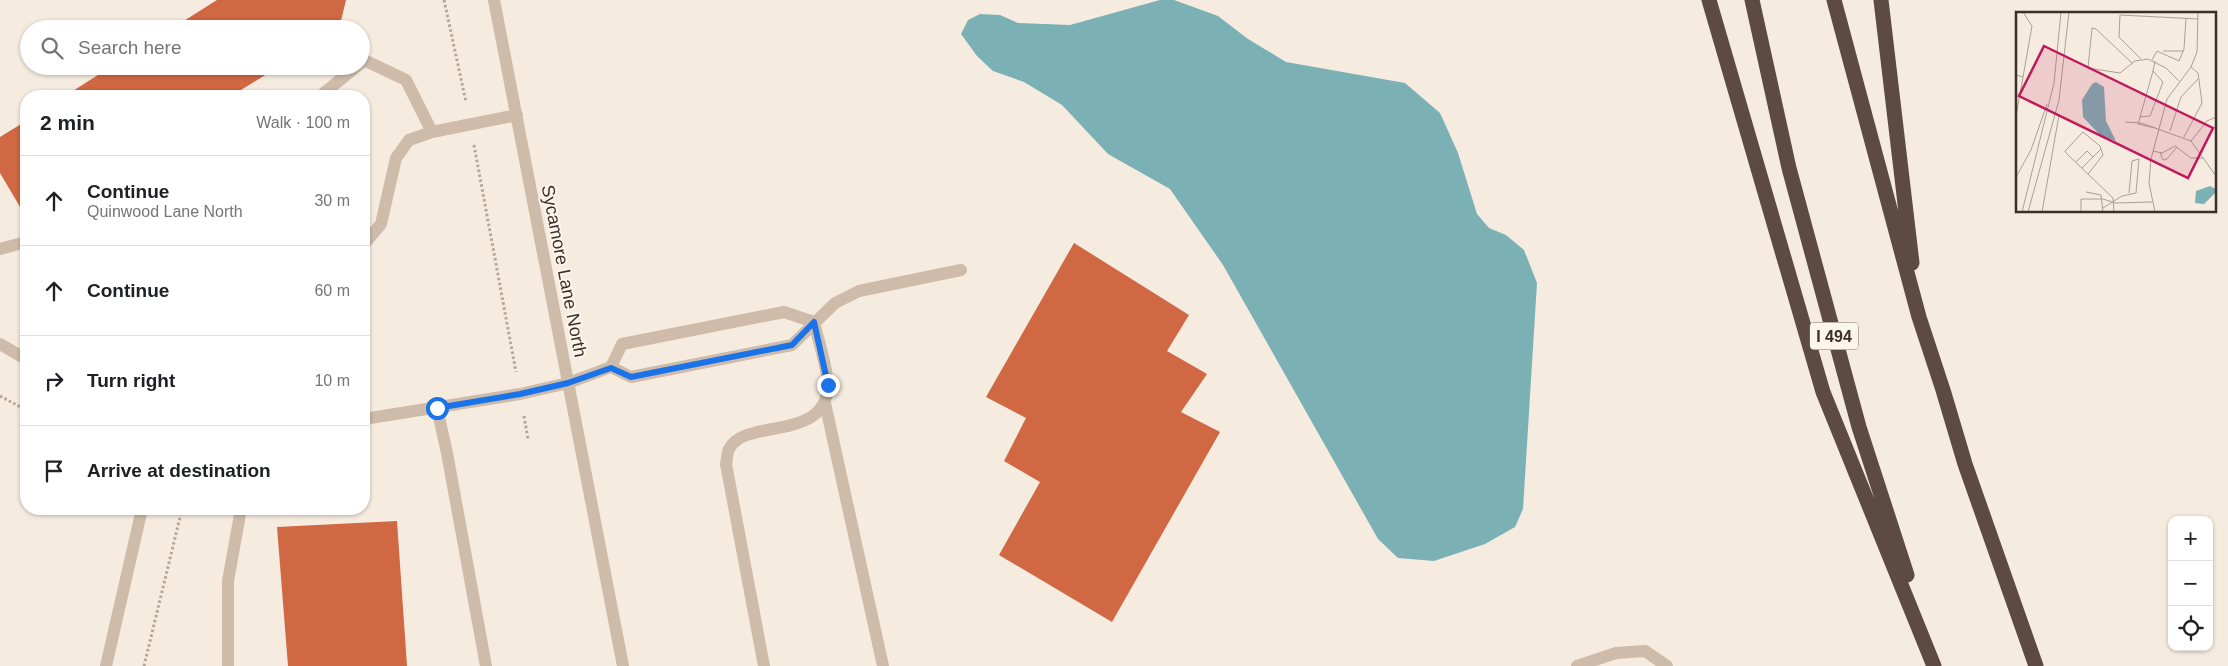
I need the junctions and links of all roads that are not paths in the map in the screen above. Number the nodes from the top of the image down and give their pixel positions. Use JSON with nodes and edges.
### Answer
{"nodes":[{"id":1,"x":494,"y":0,"type":"edge"},
{"id":2,"x":1709,"y":0,"type":"edge"},
{"id":3,"x":1752,"y":0,"type":"edge"},
{"id":4,"x":1834,"y":0,"type":"edge"},
{"id":5,"x":1881,"y":0,"type":"edge"},
{"id":6,"x":370,"y":63,"type":"edge"},
{"id":7,"x":346,"y":75,"type":"edge"},
{"id":8,"x":328,"y":90,"type":"edge"},
{"id":9,"x":517,"y":115,"type":"junction"},
{"id":10,"x":432,"y":132,"type":"junction"},
{"id":11,"x":370,"y":237,"type":"edge"},
{"id":12,"x":20,"y":244,"type":"edge"},
{"id":13,"x":0,"y":249,"type":"edge"},
{"id":14,"x":962,"y":270,"type":"dead end"},
{"id":15,"x":1918,"y":317,"type":"junction"},
{"id":16,"x":814,"y":322,"type":"junction"},
{"id":17,"x":0,"y":344,"type":"edge"},
{"id":18,"x":20,"y":356,"type":"edge"},
{"id":19,"x":611,"y":368,"type":"junction"},
{"id":20,"x":568,"y":383,"type":"junction"},
{"id":21,"x":825,"y":403,"type":"junction"},
{"id":22,"x":437,"y":408,"type":"junction"},
{"id":23,"x":370,"y":418,"type":"edge"},
{"id":24,"x":141,"y":515,"type":"edge"},
{"id":25,"x":241,"y":515,"type":"edge"},
{"id":26,"x":106,"y":666,"type":"edge"},
{"id":27,"x":228,"y":666,"type":"edge"},
{"id":28,"x":486,"y":666,"type":"edge"},
{"id":29,"x":622,"y":666,"type":"edge"},
{"id":30,"x":764,"y":666,"type":"edge"},
{"id":31,"x":883,"y":666,"type":"edge"},
{"id":32,"x":1577,"y":666,"type":"edge"},
{"id":33,"x":1667,"y":666,"type":"edge"},
{"id":34,"x":1935,"y":666,"type":"edge"},
{"id":35,"x":2036,"y":666,"type":"edge"}],
"edges":[{"from":1,"to":9,"type":"street","name":"Sycamore Lane North"},
{"from":2,"to":34,"type":"highway"},
{"from":3,"to":34,"type":"highway","number":"I 494"},
{"from":4,"to":15,"type":"highway"},
{"from":5,"to":15,"type":"highway"},
{"from":6,"to":10,"type":"street"},
{"from":7,"to":8,"type":"street"},
{"from":9,"to":10,"type":"street"},
{"from":9,"to":20,"type":"street","name":"Sycamore Lane North"},
{"from":10,"to":11,"type":"street"},
{"from":12,"to":13,"type":"street"},
{"from":14,"to":16,"type":"street"},
{"from":15,"to":35,"type":"highway"},
{"from":16,"to":19,"type":"street"},
{"from":16,"to":19,"type":"street"},
{"from":16,"to":21,"type":"street"},
{"from":17,"to":18,"type":"street"},
{"from":19,"to":20,"type":"street"},
{"from":20,"to":22,"type":"street"},
{"from":20,"to":29,"type":"street","name":"Sycamore Lane North"},
{"from":21,"to":30,"type":"street"},
{"from":21,"to":31,"type":"street"},
{"from":22,"to":23,"type":"street"},
{"from":22,"to":28,"type":"street"},
{"from":24,"to":26,"type":"street"},
{"from":25,"to":27,"type":"street"},
{"from":32,"to":33,"type":"street"}]}
